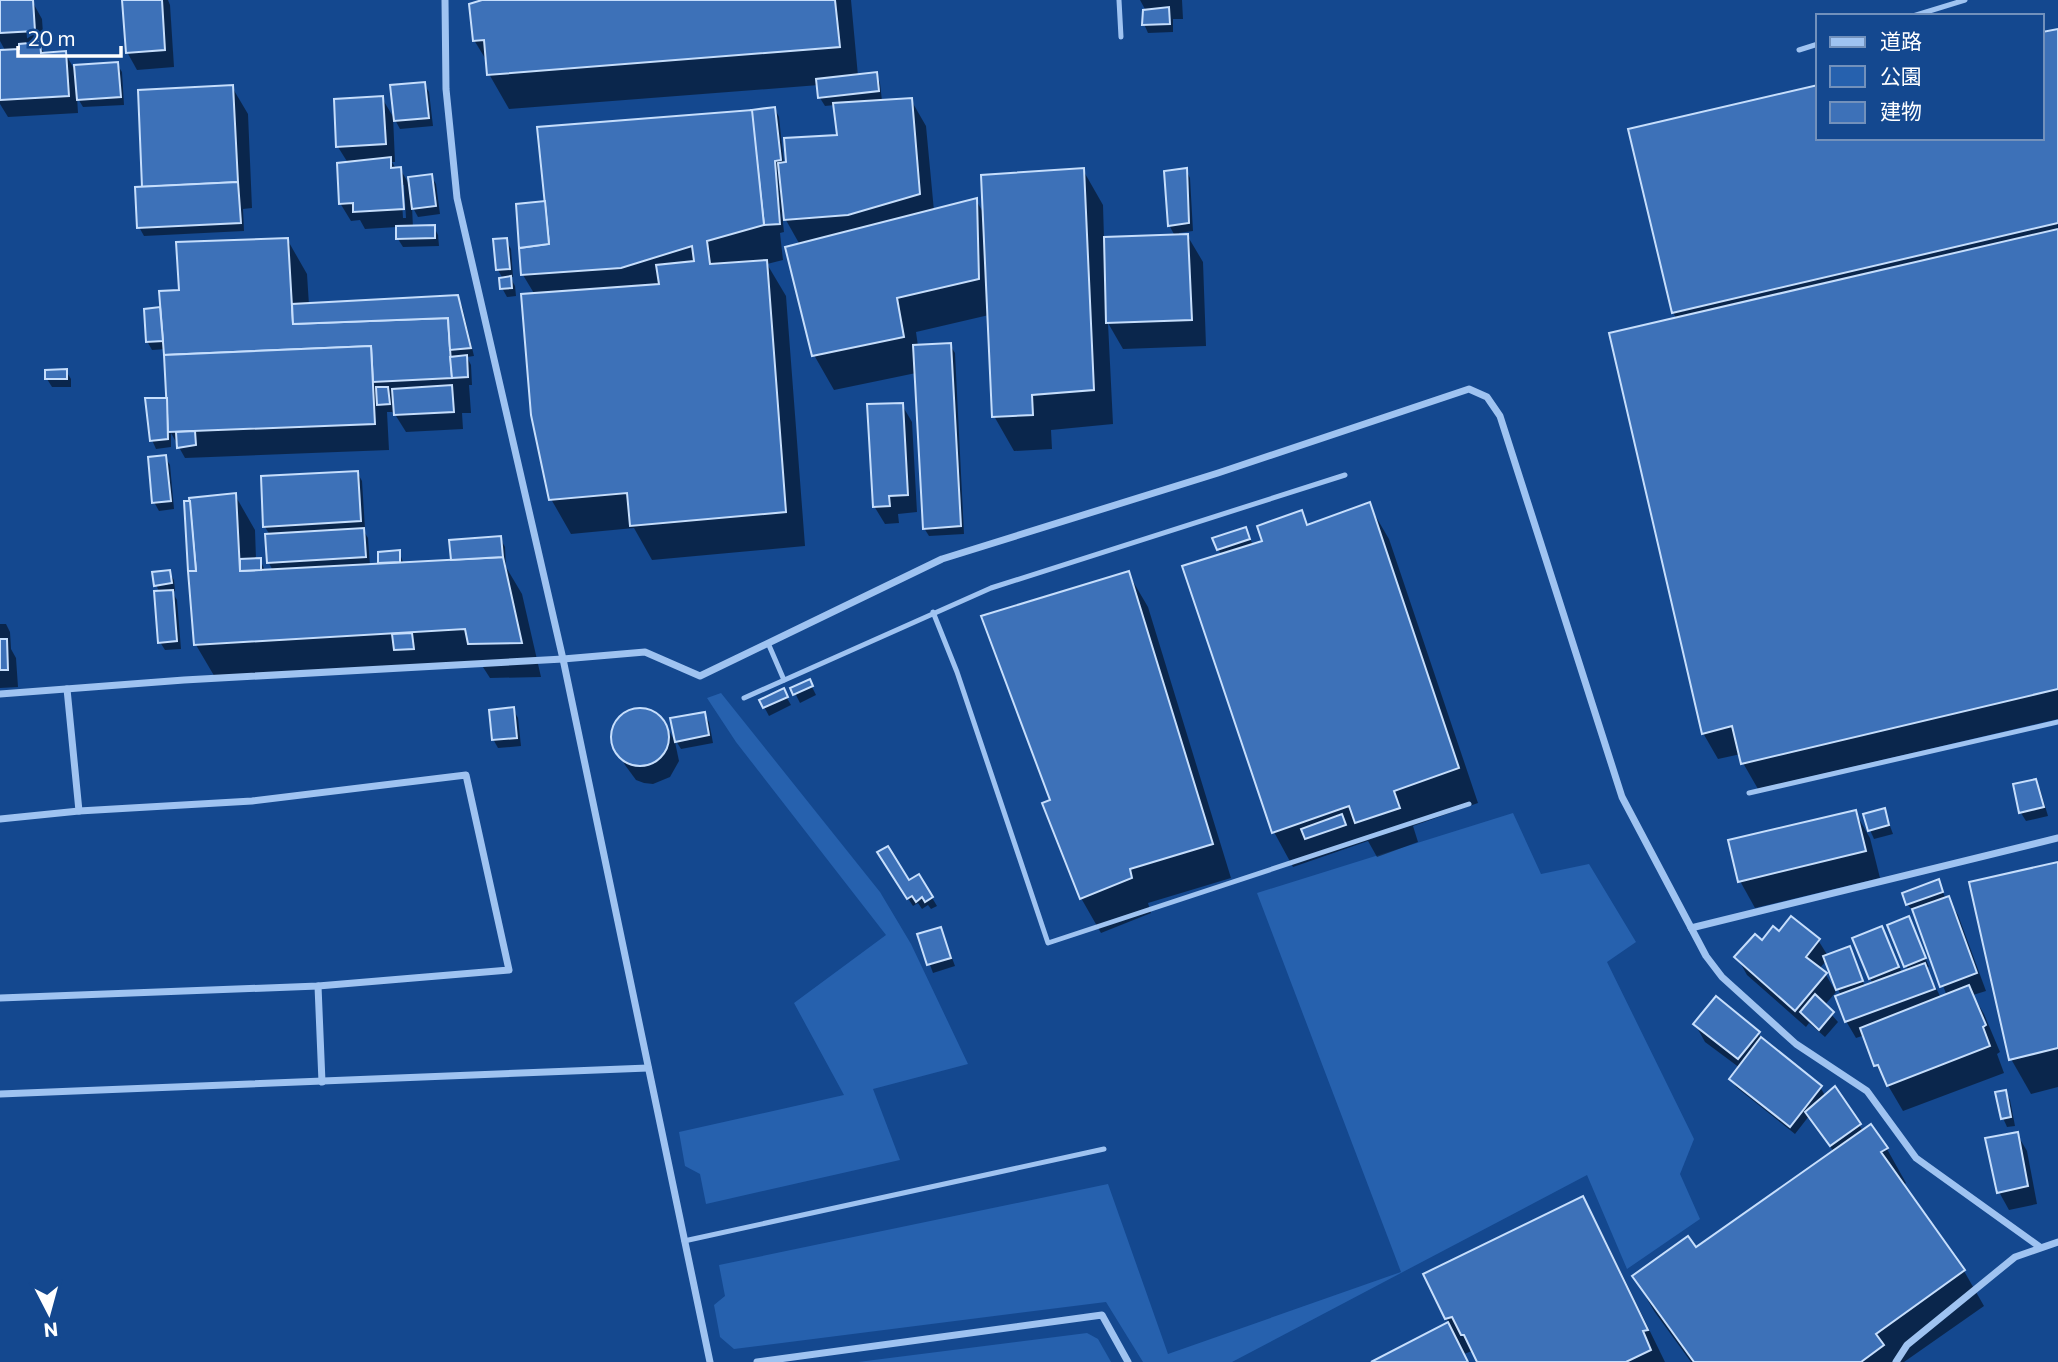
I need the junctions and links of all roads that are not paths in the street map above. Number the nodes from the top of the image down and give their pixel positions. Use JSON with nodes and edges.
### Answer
{"nodes":[{"id":1,"x":445,"y":0,"type":"edge"},
{"id":2,"x":1119,"y":0,"type":"edge"},
{"id":3,"x":1965,"y":0,"type":"edge"},
{"id":4,"x":1920,"y":14,"type":"edge"},
{"id":5,"x":1121,"y":37,"type":"dead end"},
{"id":6,"x":1816,"y":45,"type":"edge"},
{"id":7,"x":1799,"y":50,"type":"dead end"},
{"id":8,"x":1345,"y":475,"type":"dead end"},
{"id":9,"x":933,"y":612,"type":"junction"},
{"id":10,"x":768,"y":643,"type":"junction"},
{"id":11,"x":563,"y":659,"type":"junction"},
{"id":12,"x":784,"y":680,"type":"junction"},
{"id":13,"x":67,"y":689,"type":"junction"},
{"id":14,"x":0,"y":694,"type":"edge"},
{"id":15,"x":744,"y":698,"type":"dead end"},
{"id":16,"x":2058,"y":722,"type":"edge"},
{"id":17,"x":1749,"y":793,"type":"dead end"},
{"id":18,"x":1469,"y":804,"type":"dead end"},
{"id":19,"x":79,"y":811,"type":"junction"},
{"id":20,"x":0,"y":819,"type":"edge"},
{"id":21,"x":2058,"y":838,"type":"edge"},
{"id":22,"x":1691,"y":928,"type":"junction"},
{"id":23,"x":318,"y":986,"type":"junction"},
{"id":24,"x":0,"y":998,"type":"edge"},
{"id":25,"x":648,"y":1068,"type":"junction"},
{"id":26,"x":322,"y":1082,"type":"junction"},
{"id":27,"x":0,"y":1094,"type":"edge"},
{"id":28,"x":1104,"y":1149,"type":"dead end"},
{"id":29,"x":684,"y":1241,"type":"junction"},
{"id":30,"x":2058,"y":1242,"type":"edge"},
{"id":31,"x":2040,"y":1247,"type":"junction"},
{"id":32,"x":710,"y":1362,"type":"edge"},
{"id":33,"x":757,"y":1362,"type":"edge"},
{"id":34,"x":1128,"y":1362,"type":"edge"},
{"id":35,"x":1896,"y":1362,"type":"edge"}],
"edges":[{"from":1,"to":11,"type":"street"},
{"from":2,"to":5,"type":"lane"},
{"from":3,"to":4,"type":"lane"},
{"from":6,"to":7,"type":"lane"},
{"from":8,"to":9,"type":"lane"},
{"from":9,"to":12,"type":"lane"},
{"from":9,"to":18,"type":"lane"},
{"from":10,"to":11,"type":"street"},
{"from":10,"to":12,"type":"lane"},
{"from":10,"to":22,"type":"street"},
{"from":11,"to":13,"type":"street"},
{"from":11,"to":25,"type":"street"},
{"from":12,"to":15,"type":"lane"},
{"from":13,"to":14,"type":"street"},
{"from":13,"to":19,"type":"street"},
{"from":16,"to":17,"type":"lane"},
{"from":19,"to":20,"type":"street"},
{"from":19,"to":23,"type":"street"},
{"from":21,"to":22,"type":"street"},
{"from":22,"to":31,"type":"street"},
{"from":23,"to":24,"type":"street"},
{"from":23,"to":26,"type":"street"},
{"from":25,"to":26,"type":"street"},
{"from":25,"to":29,"type":"street"},
{"from":26,"to":27,"type":"street"},
{"from":28,"to":29,"type":"lane"},
{"from":29,"to":32,"type":"street"},
{"from":30,"to":31,"type":"street"},
{"from":31,"to":35,"type":"street"},
{"from":33,"to":34,"type":"street"}]}
